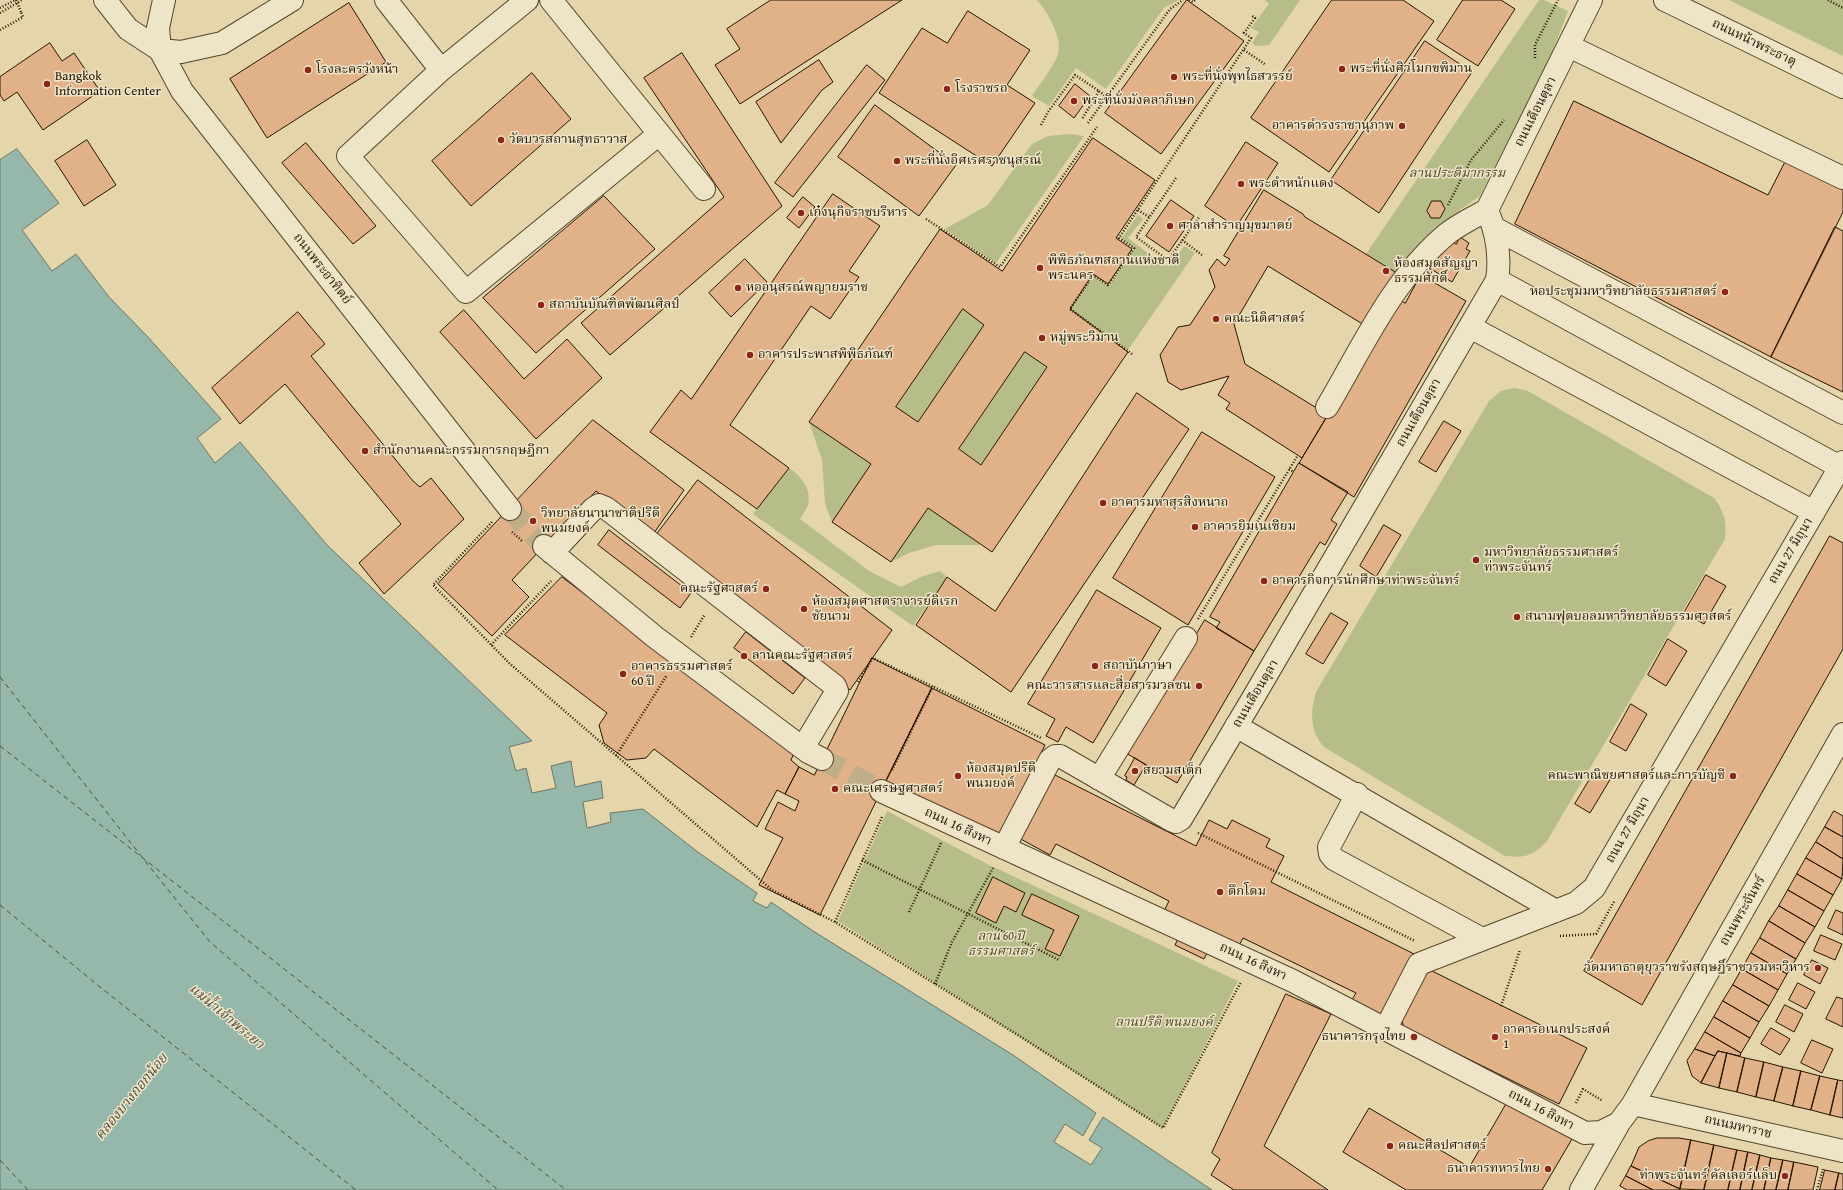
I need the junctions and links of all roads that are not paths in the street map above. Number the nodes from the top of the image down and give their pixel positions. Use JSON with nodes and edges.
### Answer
{"nodes":[{"id":1,"x":105,"y":0,"type":"edge"},
{"id":2,"x":164,"y":0,"type":"edge"},
{"id":3,"x":292,"y":0,"type":"edge"},
{"id":4,"x":386,"y":0,"type":"edge"},
{"id":5,"x":527,"y":0,"type":"edge"},
{"id":6,"x":551,"y":0,"type":"edge"},
{"id":7,"x":1591,"y":0,"type":"edge"},
{"id":8,"x":1665,"y":0,"type":"edge"},
{"id":9,"x":160,"y":50,"type":"junction"},
{"id":10,"x":1578,"y":51,"type":"dead end"},
{"id":11,"x":441,"y":70,"type":"junction"},
{"id":12,"x":1843,"y":87,"type":"edge"},
{"id":13,"x":659,"y":134,"type":"junction"},
{"id":14,"x":1843,"y":178,"type":"edge"},
{"id":15,"x":704,"y":189,"type":"dead end"},
{"id":16,"x":1492,"y":220,"type":"junction"},
{"id":17,"x":1497,"y":280,"type":"junction"},
{"id":18,"x":1470,"y":327,"type":"junction"},
{"id":19,"x":1327,"y":408,"type":"dead end"},
{"id":20,"x":1843,"y":414,"type":"edge"},
{"id":21,"x":1841,"y":464,"type":"edge"},
{"id":22,"x":1814,"y":512,"type":"junction"},
{"id":23,"x":504,"y":519,"type":"tunnel mouth"},
{"id":24,"x":1186,"y":638,"type":"road end"},
{"id":25,"x":836,"y":688,"type":"joint"},
{"id":26,"x":1236,"y":726,"type":"junction"},
{"id":27,"x":1843,"y":734,"type":"edge"},
{"id":28,"x":1099,"y":780,"type":"junction"},
{"id":29,"x":881,"y":791,"type":"tunnel mouth"},
{"id":30,"x":1357,"y":794,"type":"junction"},
{"id":31,"x":1004,"y":848,"type":"junction"},
{"id":32,"x":1556,"y":911,"type":"junction"},
{"id":33,"x":1482,"y":939,"type":"junction"},
{"id":34,"x":1386,"y":1028,"type":"junction"},
{"id":35,"x":1633,"y":1104,"type":"junction"},
{"id":36,"x":1619,"y":1123,"type":"junction"},
{"id":37,"x":1843,"y":1151,"type":"edge"},
{"id":38,"x":1581,"y":1190,"type":"edge"}],
"edges":[{"from":1,"to":9,"type":"street","name":"ถนนพระอาทิตย์"},
{"from":2,"to":9,"type":"street"},
{"from":3,"to":9,"type":"street","name":"ถนนพระอาทิตย์"},
{"from":4,"to":11,"type":"street"},
{"from":5,"to":11,"type":"street"},
{"from":6,"to":13,"type":"street"},
{"from":7,"to":16,"type":"street","name":"ถนนเดือนตุลา"},
{"from":8,"to":12,"type":"street","name":"ถนนหน้าพระธาตุ"},
{"from":9,"to":23,"type":"street","name":"ถนนพระอาทิตย์"},
{"from":10,"to":14,"type":"street"},
{"from":11,"to":13,"type":"street"},
{"from":13,"to":15,"type":"street"},
{"from":16,"to":17,"type":"street","name":"ถนนเดือนตุลา"},
{"from":16,"to":19,"type":"street"},
{"from":16,"to":20,"type":"street"},
{"from":17,"to":18,"type":"street","name":"ถนนเดือนตุลา"},
{"from":17,"to":21,"type":"street"},
{"from":18,"to":22,"type":"street"},
{"from":18,"to":26,"type":"street","name":"ถนนเดือนตุลา"},
{"from":21,"to":22,"type":"street","name":"ถนน 27 มิถุนา"},
{"from":22,"to":32,"type":"street","name":"ถนน 27 มิถุนา"},
{"from":24,"to":28,"type":"street"},
{"from":25,"to":25,"type":"street"},
{"from":26,"to":28,"type":"street","name":"ถนนเดือนตุลา"},
{"from":26,"to":30,"type":"street"},
{"from":27,"to":35,"type":"street","name":"ถนนพระจันทร์"},
{"from":28,"to":31,"type":"street"},
{"from":29,"to":31,"type":"street","name":"ถนน 16 สิงหา"},
{"from":30,"to":32,"type":"street"},
{"from":30,"to":33,"type":"street"},
{"from":31,"to":34,"type":"street","name":"ถนน 16 สิงหา"},
{"from":32,"to":33,"type":"street","name":"ถนน 27 มิถุนา"},
{"from":33,"to":34,"type":"street","name":"ถนน 27 มิถุนา"},
{"from":34,"to":36,"type":"street","name":"ถนน 16 สิงหา"},
{"from":35,"to":36,"type":"street","name":"ถนนพระจันทร์"},
{"from":35,"to":37,"type":"street","name":"ถนนมหาราช"},
{"from":36,"to":38,"type":"street","name":"ถนนพระจันทร์"}]}
